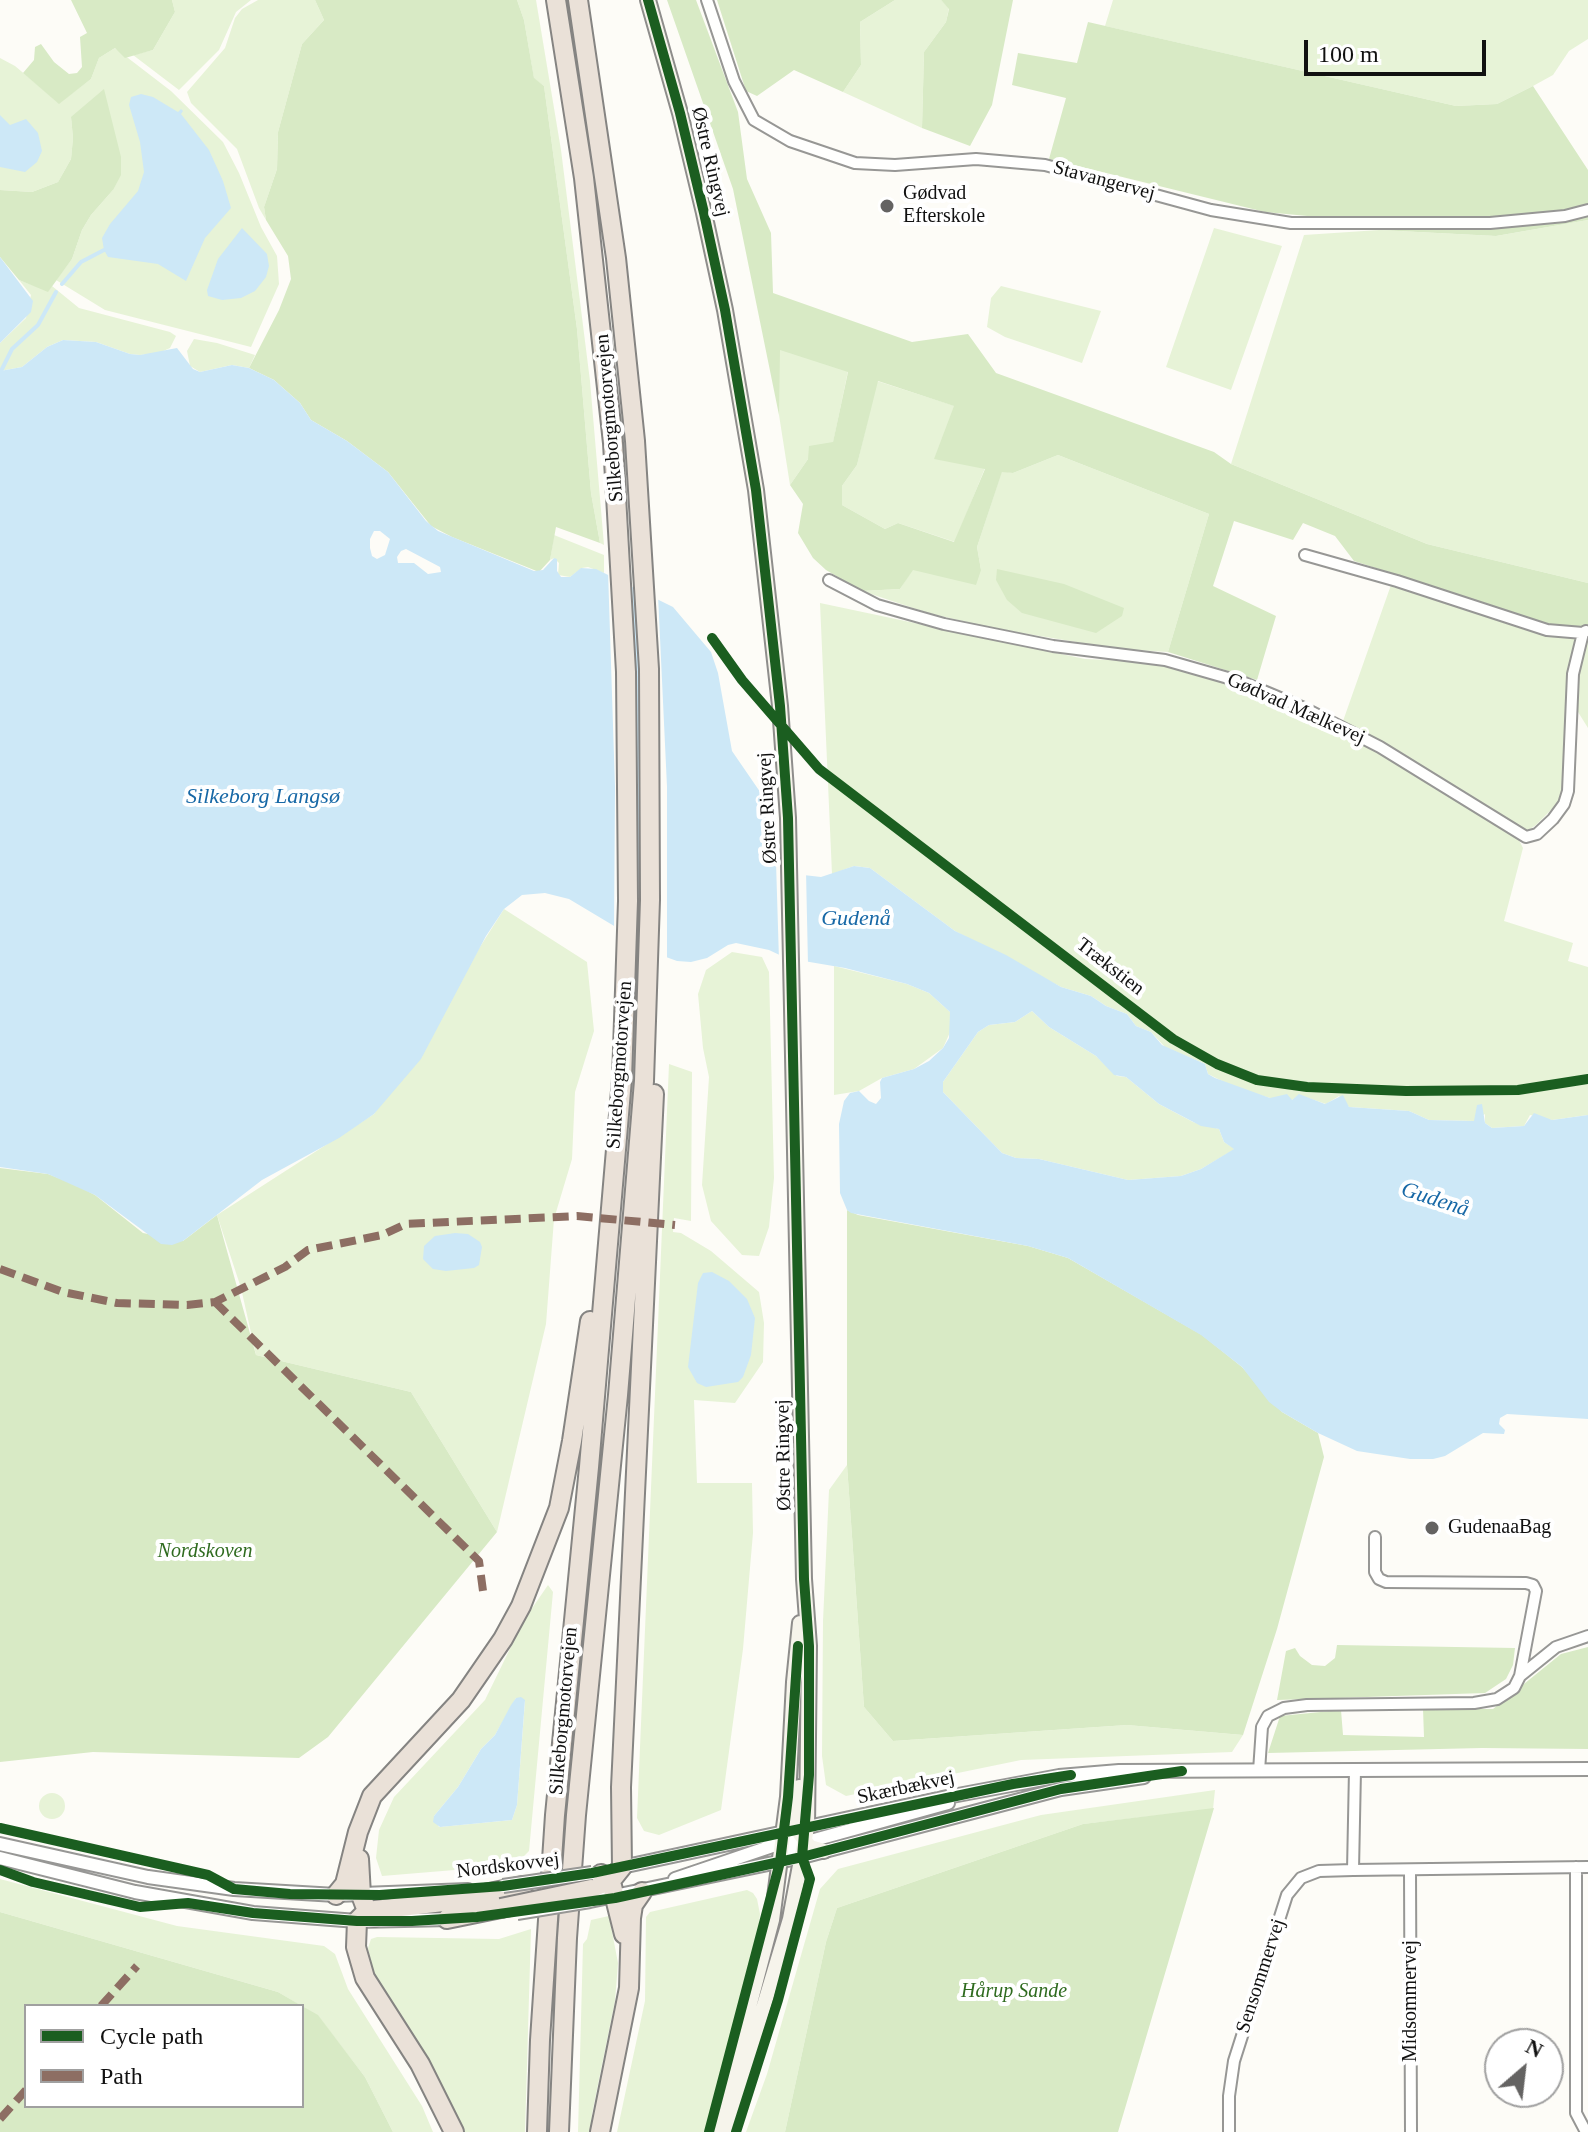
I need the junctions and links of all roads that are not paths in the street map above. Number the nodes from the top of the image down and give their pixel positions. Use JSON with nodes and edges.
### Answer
{"nodes":[{"id":1,"x":556,"y":0,"type":"edge"},
{"id":2,"x":578,"y":0,"type":"edge"},
{"id":3,"x":648,"y":0,"type":"edge"},
{"id":4,"x":707,"y":0,"type":"edge"},
{"id":5,"x":1588,"y":210,"type":"edge"},
{"id":6,"x":1305,"y":555,"type":"dead end"},
{"id":7,"x":829,"y":580,"type":"dead end"},
{"id":8,"x":1586,"y":631,"type":"edge"},
{"id":9,"x":650,"y":1081,"type":"junction"},
{"id":10,"x":617,"y":1128,"type":"junction"},
{"id":11,"x":1375,"y":1537,"type":"dead end"},
{"id":12,"x":804,"y":1579,"type":"junction"},
{"id":13,"x":1588,"y":1636,"type":"edge"},
{"id":14,"x":1520,"y":1676,"type":"junction"},
{"id":15,"x":1588,"y":1769,"type":"edge"},
{"id":16,"x":1355,"y":1770,"type":"junction"},
{"id":17,"x":1182,"y":1771,"type":"junction"},
{"id":18,"x":1259,"y":1771,"type":"junction"},
{"id":19,"x":358,"y":1832,"type":"junction"},
{"id":20,"x":793,"y":1843,"type":"junction"},
{"id":21,"x":0,"y":1844,"type":"edge"},
{"id":22,"x":824,"y":1851,"type":"joint"},
{"id":23,"x":0,"y":1858,"type":"edge"},
{"id":24,"x":1582,"y":1867,"type":"edge"},
{"id":25,"x":1353,"y":1870,"type":"junction"},
{"id":26,"x":1410,"y":1870,"type":"junction"},
{"id":27,"x":548,"y":1879,"type":"joint"},
{"id":28,"x":602,"y":1883,"type":"junction"},
{"id":29,"x":642,"y":1892,"type":"junction"},
{"id":30,"x":336,"y":1895,"type":"junction"},
{"id":31,"x":503,"y":1900,"type":"junction"},
{"id":32,"x":367,"y":1912,"type":"junction"},
{"id":33,"x":447,"y":1919,"type":"joint"},
{"id":34,"x":630,"y":1956,"type":"junction"},
{"id":35,"x":1582,"y":2068,"type":"edge"},
{"id":36,"x":454,"y":2132,"type":"edge"},
{"id":37,"x":537,"y":2132,"type":"edge"},
{"id":38,"x":559,"y":2132,"type":"edge"},
{"id":39,"x":600,"y":2132,"type":"edge"},
{"id":40,"x":716,"y":2132,"type":"edge"},
{"id":41,"x":726,"y":2132,"type":"edge"},
{"id":42,"x":1229,"y":2132,"type":"edge"},
{"id":43,"x":1411,"y":2132,"type":"edge"},
{"id":44,"x":1586,"y":2132,"type":"edge"}],
"edges":[{"from":1,"to":10,"type":"highway","name":"Silkeborgmotorvejen"},
{"from":2,"to":9,"type":"highway","name":"Silkeborgmotorvejen"},
{"from":3,"to":12,"type":"main road","name":"Østre Ringvej"},
{"from":4,"to":5,"type":"street","name":"Stavangervej"},
{"from":6,"to":8,"type":"street","name":"Gødvad Mælkevej"},
{"from":7,"to":8,"type":"street","name":"Gødvad Mælkevej"},
{"from":9,"to":28,"type":"highway"},
{"from":9,"to":38,"type":"highway","name":"Silkeborgmotorvejen"},
{"from":10,"to":19,"type":"highway"},
{"from":10,"to":37,"type":"highway","name":"Silkeborgmotorvejen"},
{"from":11,"to":14,"type":"street"},
{"from":12,"to":20,"type":"main road","name":"Østre Ringvej"},
{"from":12,"to":20,"type":"main road","name":"Østre Ringvej"},
{"from":13,"to":14,"type":"street"},
{"from":14,"to":18,"type":"street"},
{"from":15,"to":16,"type":"street","name":"Skærbækvej"},
{"from":16,"to":18,"type":"street","name":"Skærbækvej"},
{"from":16,"to":25,"type":"street"},
{"from":17,"to":18,"type":"street","name":"Skærbækvej"},
{"from":17,"to":20,"type":"street","name":"Skærbækvej"},
{"from":17,"to":22,"type":"street","name":"Skærbækvej"},
{"from":19,"to":30,"type":"highway"},
{"from":19,"to":32,"type":"highway"},
{"from":20,"to":22,"type":"main road"},
{"from":20,"to":28,"type":"street","name":"Nordskovvej"},
{"from":20,"to":29,"type":"street","name":"Nordskovvej"},
{"from":20,"to":29,"type":"street"},
{"from":20,"to":40,"type":"main road"},
{"from":20,"to":41,"type":"main road"},
{"from":21,"to":30,"type":"street"},
{"from":23,"to":32,"type":"street"},
{"from":24,"to":26,"type":"street","name":"Sensommervej"},
{"from":24,"to":35,"type":"street"},
{"from":25,"to":26,"type":"street","name":"Sensommervej"},
{"from":25,"to":42,"type":"street","name":"Sensommervej"},
{"from":26,"to":43,"type":"street","name":"Midsommervej"},
{"from":27,"to":28,"type":"street","name":"Nordskovvej","bridge":true},
{"from":27,"to":31,"type":"highway","bridge":true},
{"from":28,"to":29,"type":"street","name":"Nordskovvej"},
{"from":28,"to":31,"type":"highway","bridge":true},
{"from":28,"to":34,"type":"highway"},
{"from":29,"to":34,"type":"highway"},
{"from":30,"to":32,"type":"street"},
{"from":31,"to":32,"type":"highway"},
{"from":31,"to":33,"type":"highway"},
{"from":32,"to":33,"type":"street"},
{"from":32,"to":36,"type":"highway"},
{"from":34,"to":39,"type":"highway"},
{"from":35,"to":44,"type":"street"}]}
